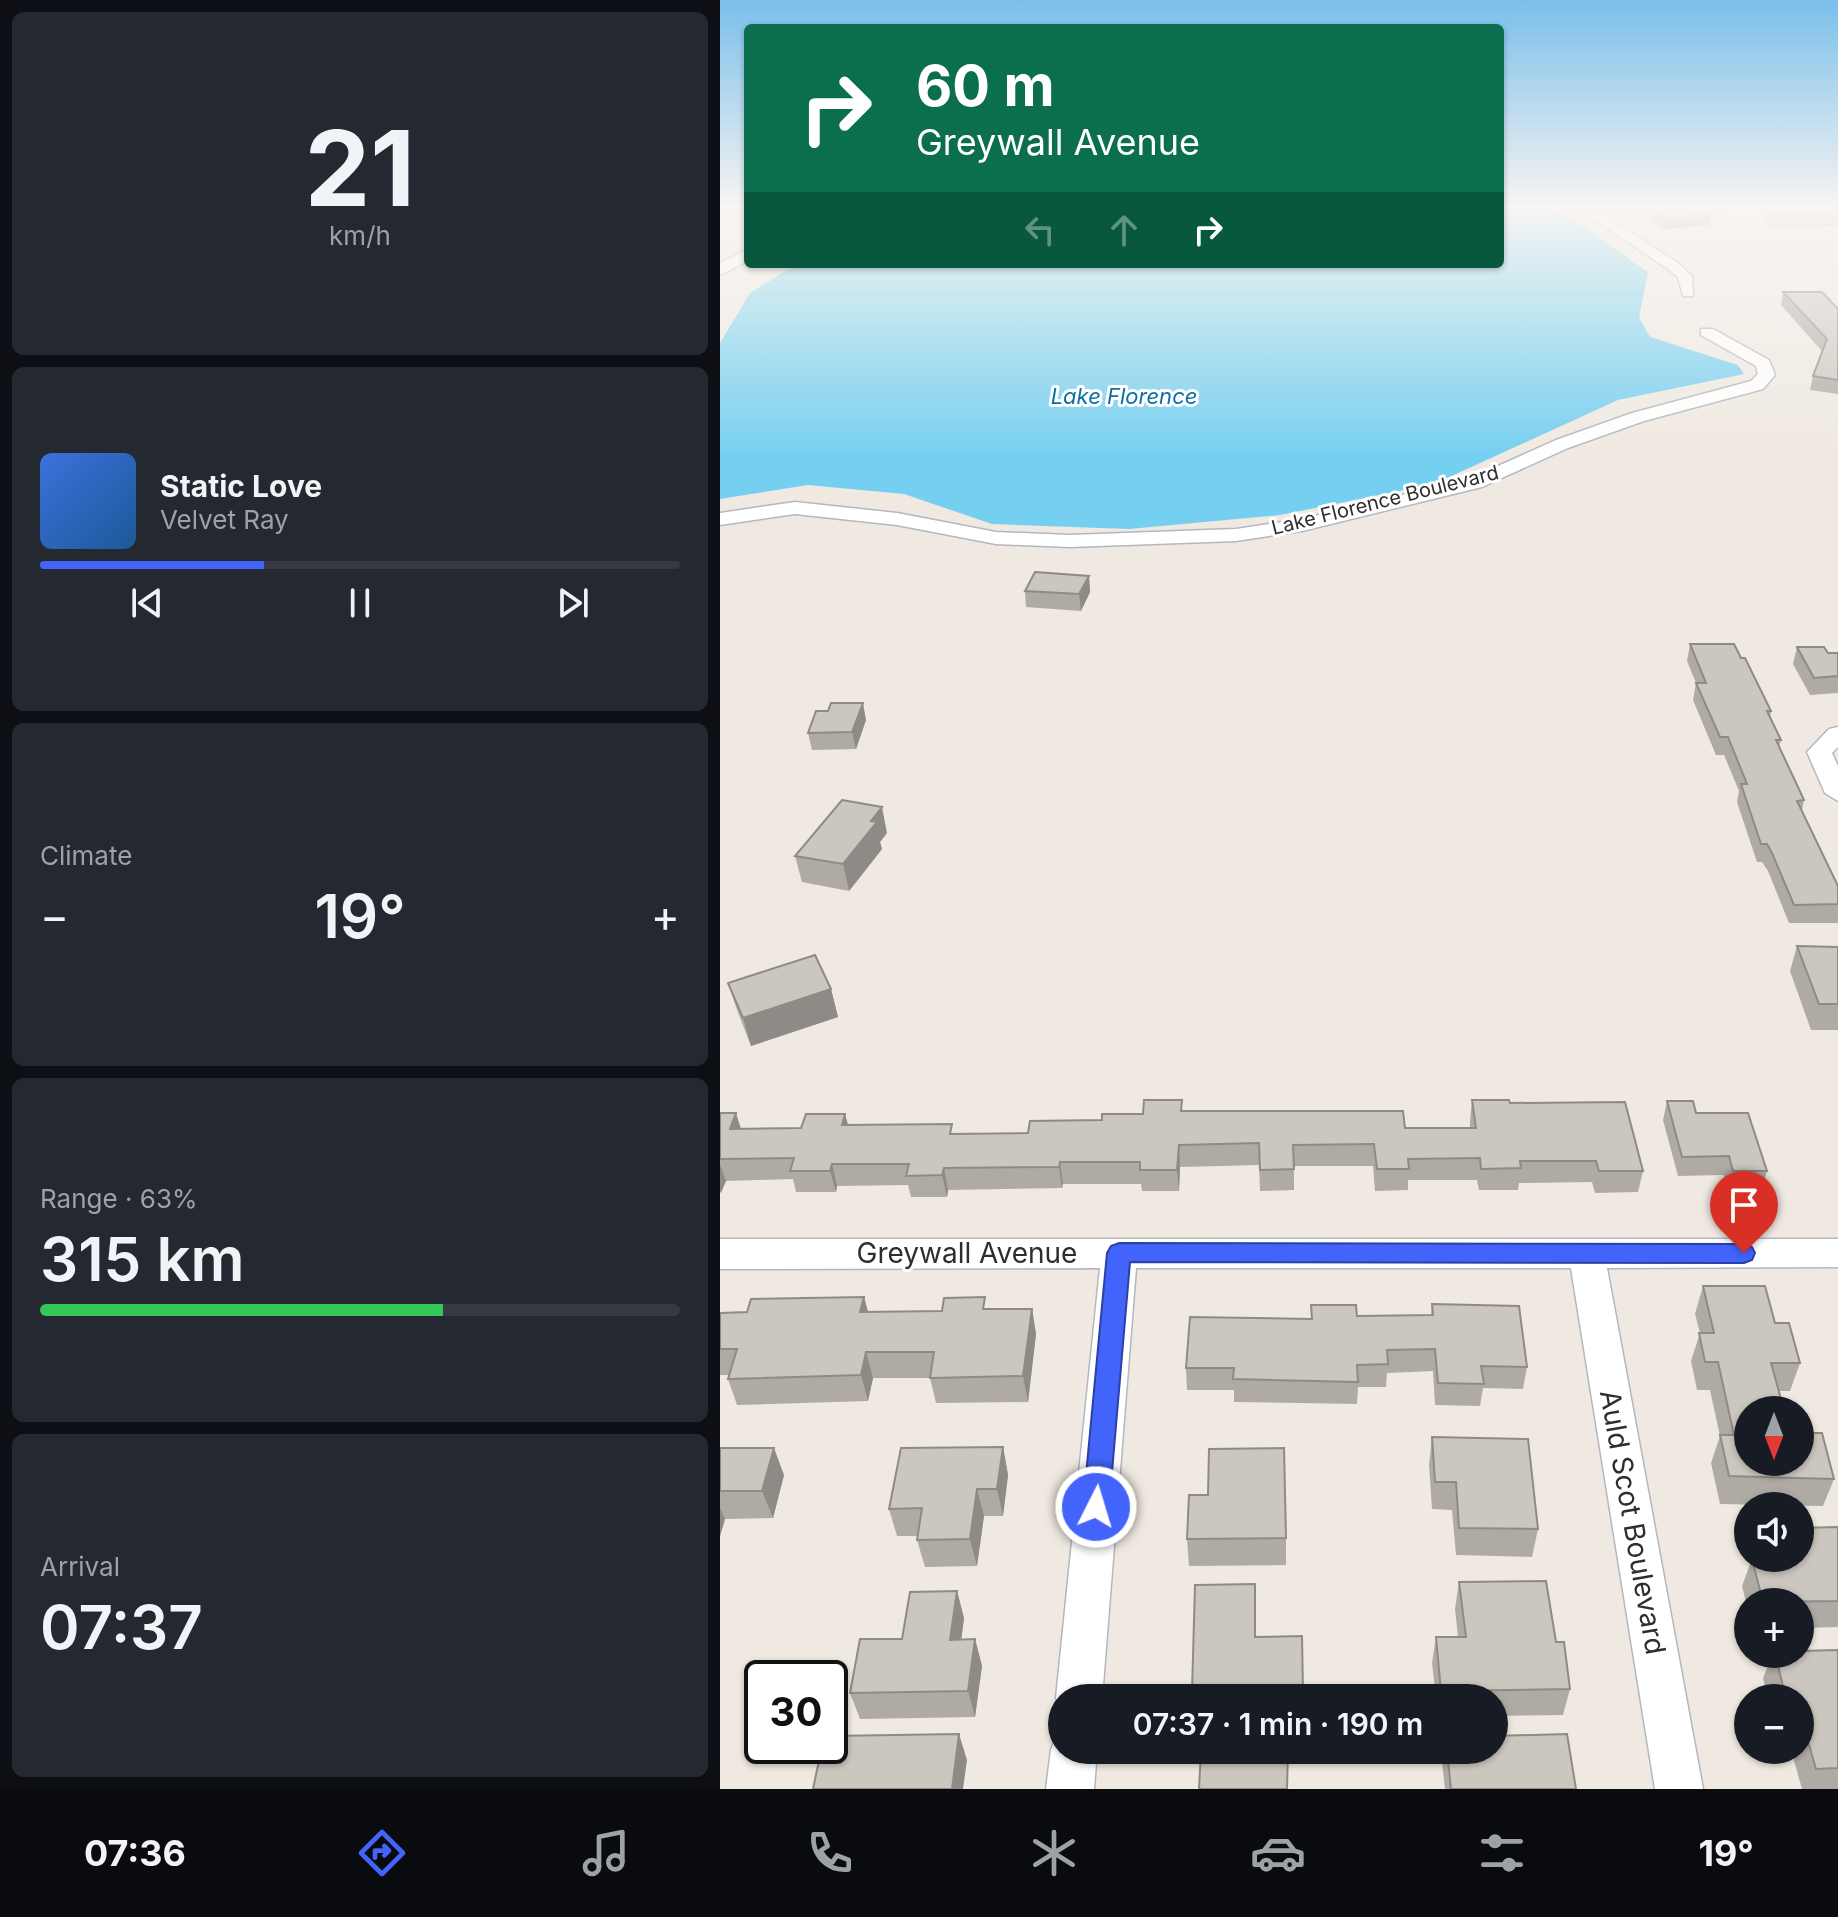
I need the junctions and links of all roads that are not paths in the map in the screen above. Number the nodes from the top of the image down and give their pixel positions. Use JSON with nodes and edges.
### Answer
{"nodes":[{"id":1,"x":1707,"y":332,"type":"dead end"},
{"id":2,"x":720,"y":519,"type":"edge"},
{"id":3,"x":1838,"y":734,"type":"edge"},
{"id":4,"x":1838,"y":793,"type":"edge"},
{"id":5,"x":1119,"y":1253,"type":"junction"},
{"id":6,"x":1838,"y":1253,"type":"edge"},
{"id":7,"x":720,"y":1254,"type":"edge"},
{"id":8,"x":1587,"y":1255,"type":"junction"},
{"id":9,"x":1080,"y":1684,"type":"edge"},
{"id":10,"x":1073,"y":1764,"type":"edge"},
{"id":11,"x":1070,"y":1789,"type":"edge"},
{"id":12,"x":1679,"y":1789,"type":"edge"}],
"edges":[{"from":1,"to":2,"type":"street","name":"Lake Florence Boulevard"},
{"from":3,"to":4,"type":"street"},
{"from":5,"to":7,"type":"street","name":"Greywall Avenue"},
{"from":5,"to":8,"type":"street","name":"Greywall Avenue"},
{"from":5,"to":9,"type":"street"},
{"from":6,"to":8,"type":"street","name":"Greywall Avenue"},
{"from":8,"to":12,"type":"street","name":"Auld Scot Boulevard"},
{"from":10,"to":11,"type":"street"}]}
